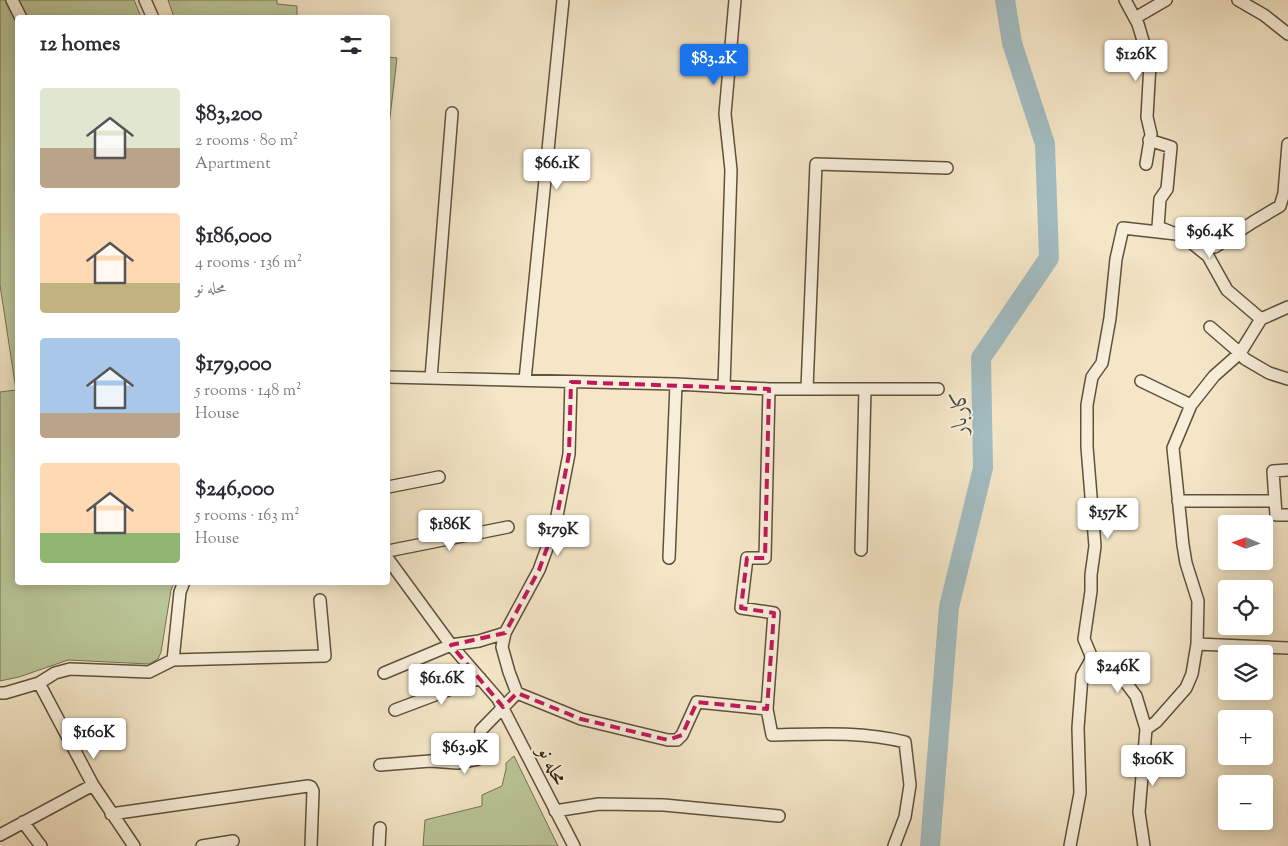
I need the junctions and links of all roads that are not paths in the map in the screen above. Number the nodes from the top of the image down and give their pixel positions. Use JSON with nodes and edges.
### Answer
{"nodes":[{"id":1,"x":12,"y":0,"type":"edge"},
{"id":2,"x":145,"y":0,"type":"edge"},
{"id":3,"x":563,"y":0,"type":"edge"},
{"id":4,"x":735,"y":0,"type":"edge"},
{"id":5,"x":1125,"y":0,"type":"edge"},
{"id":6,"x":1166,"y":0,"type":"edge"},
{"id":7,"x":1238,"y":0,"type":"edge"},
{"id":8,"x":20,"y":15,"type":"edge"},
{"id":9,"x":151,"y":15,"type":"edge"},
{"id":10,"x":1134,"y":18,"type":"junction"},
{"id":11,"x":1288,"y":34,"type":"edge"},
{"id":12,"x":452,"y":112,"type":"dead end"},
{"id":13,"x":1149,"y":140,"type":"junction"},
{"id":14,"x":1288,"y":144,"type":"edge"},
{"id":15,"x":1146,"y":164,"type":"dead end"},
{"id":16,"x":946,"y":168,"type":"dead end"},
{"id":17,"x":1176,"y":234,"type":"junction"},
{"id":18,"x":1190,"y":242,"type":"junction"},
{"id":19,"x":1288,"y":307,"type":"edge"},
{"id":20,"x":1261,"y":319,"type":"junction"},
{"id":21,"x":1210,"y":327,"type":"dead end"},
{"id":22,"x":1240,"y":353,"type":"junction"},
{"id":23,"x":390,"y":377,"type":"edge"},
{"id":24,"x":431,"y":378,"type":"junction"},
{"id":25,"x":1288,"y":379,"type":"edge"},
{"id":26,"x":525,"y":380,"type":"junction"},
{"id":27,"x":1142,"y":381,"type":"dead end"},
{"id":28,"x":571,"y":382,"type":"junction"},
{"id":29,"x":676,"y":384,"type":"junction"},
{"id":30,"x":724,"y":387,"type":"junction"},
{"id":31,"x":769,"y":389,"type":"junction"},
{"id":32,"x":807,"y":389,"type":"junction"},
{"id":33,"x":865,"y":389,"type":"junction"},
{"id":34,"x":938,"y":389,"type":"dead end"},
{"id":35,"x":1191,"y":405,"type":"junction"},
{"id":36,"x":1288,"y":470,"type":"edge"},
{"id":37,"x":439,"y":477,"type":"dead end"},
{"id":38,"x":390,"y":487,"type":"edge"},
{"id":39,"x":1178,"y":500,"type":"junction"},
{"id":40,"x":1275,"y":501,"type":"junction"},
{"id":41,"x":1288,"y":515,"type":"edge"},
{"id":42,"x":508,"y":527,"type":"dead end"},
{"id":43,"x":861,"y":550,"type":"dead end"},
{"id":44,"x":390,"y":551,"type":"edge"},
{"id":45,"x":669,"y":558,"type":"dead end"},
{"id":46,"x":390,"y":562,"type":"edge"},
{"id":47,"x":183,"y":585,"type":"edge"},
{"id":48,"x":320,"y":600,"type":"dead end"},
{"id":49,"x":505,"y":633,"type":"junction"},
{"id":50,"x":1198,"y":644,"type":"junction"},
{"id":51,"x":451,"y":646,"type":"junction"},
{"id":52,"x":1288,"y":648,"type":"edge"},
{"id":53,"x":1092,"y":658,"type":"junction"},
{"id":54,"x":173,"y":660,"type":"junction"},
{"id":55,"x":384,"y":672,"type":"dead end"},
{"id":56,"x":480,"y":678,"type":"junction"},
{"id":57,"x":39,"y":683,"type":"junction"},
{"id":58,"x":0,"y":693,"type":"edge"},
{"id":59,"x":517,"y":693,"type":"junction"},
{"id":60,"x":503,"y":707,"type":"junction"},
{"id":61,"x":767,"y":709,"type":"junction"},
{"id":62,"x":395,"y":710,"type":"dead end"},
{"id":63,"x":1146,"y":729,"type":"junction"},
{"id":64,"x":380,"y":765,"type":"dead end"},
{"id":65,"x":93,"y":785,"type":"junction"},
{"id":66,"x":555,"y":811,"type":"junction"},
{"id":67,"x":111,"y":814,"type":"junction"},
{"id":68,"x":779,"y":816,"type":"dead end"},
{"id":69,"x":23,"y":822,"type":"junction"},
{"id":70,"x":380,"y":828,"type":"dead end"},
{"id":71,"x":0,"y":835,"type":"edge"},
{"id":72,"x":233,"y":841,"type":"dead end"},
{"id":73,"x":42,"y":846,"type":"edge"},
{"id":74,"x":134,"y":846,"type":"edge"},
{"id":75,"x":202,"y":846,"type":"edge"},
{"id":76,"x":311,"y":846,"type":"edge"},
{"id":77,"x":379,"y":846,"type":"edge"},
{"id":78,"x":574,"y":846,"type":"edge"},
{"id":79,"x":894,"y":846,"type":"edge"},
{"id":80,"x":1070,"y":846,"type":"edge"},
{"id":81,"x":1144,"y":846,"type":"edge"}],
"edges":[{"from":1,"to":8,"type":"street"},
{"from":2,"to":9,"type":"street"},
{"from":3,"to":26,"type":"street"},
{"from":4,"to":30,"type":"street"},
{"from":5,"to":10,"type":"street"},
{"from":6,"to":10,"type":"street"},
{"from":7,"to":11,"type":"street"},
{"from":10,"to":13,"type":"street"},
{"from":12,"to":24,"type":"street"},
{"from":13,"to":15,"type":"street"},
{"from":13,"to":17,"type":"street"},
{"from":14,"to":18,"type":"street"},
{"from":16,"to":32,"type":"street"},
{"from":17,"to":18,"type":"street"},
{"from":17,"to":53,"type":"street"},
{"from":18,"to":20,"type":"street"},
{"from":19,"to":20,"type":"street"},
{"from":20,"to":22,"type":"street"},
{"from":21,"to":22,"type":"street"},
{"from":22,"to":25,"type":"street"},
{"from":22,"to":35,"type":"street"},
{"from":23,"to":24,"type":"street"},
{"from":24,"to":26,"type":"street"},
{"from":26,"to":28,"type":"street"},
{"from":27,"to":35,"type":"street"},
{"from":28,"to":29,"type":"street"},
{"from":28,"to":49,"type":"street"},
{"from":29,"to":30,"type":"street"},
{"from":29,"to":45,"type":"street"},
{"from":30,"to":31,"type":"street"},
{"from":31,"to":32,"type":"street"},
{"from":31,"to":61,"type":"street"},
{"from":32,"to":33,"type":"street"},
{"from":33,"to":34,"type":"street"},
{"from":33,"to":43,"type":"street"},
{"from":35,"to":39,"type":"street"},
{"from":36,"to":40,"type":"street"},
{"from":37,"to":38,"type":"street"},
{"from":39,"to":40,"type":"street"},
{"from":39,"to":50,"type":"street"},
{"from":40,"to":41,"type":"street"},
{"from":42,"to":44,"type":"street"},
{"from":46,"to":51,"type":"street","name":"محله نو"},
{"from":47,"to":54,"type":"street"},
{"from":48,"to":54,"type":"street"},
{"from":49,"to":51,"type":"street"},
{"from":49,"to":59,"type":"street"},
{"from":50,"to":52,"type":"street"},
{"from":50,"to":63,"type":"street"},
{"from":51,"to":55,"type":"street"},
{"from":51,"to":56,"type":"street","name":"محله نو"},
{"from":53,"to":63,"type":"street"},
{"from":53,"to":80,"type":"street"},
{"from":54,"to":57,"type":"street"},
{"from":56,"to":60,"type":"street","name":"محله نو"},
{"from":56,"to":62,"type":"street"},
{"from":57,"to":58,"type":"street"},
{"from":57,"to":65,"type":"street"},
{"from":59,"to":60,"type":"street"},
{"from":59,"to":61,"type":"street"},
{"from":60,"to":64,"type":"street"},
{"from":60,"to":66,"type":"street","name":"محله نو"},
{"from":61,"to":79,"type":"street"},
{"from":63,"to":81,"type":"street"},
{"from":65,"to":67,"type":"street"},
{"from":65,"to":69,"type":"street"},
{"from":66,"to":68,"type":"street"},
{"from":66,"to":78,"type":"street","name":"محله نو"},
{"from":67,"to":74,"type":"street"},
{"from":67,"to":76,"type":"street"},
{"from":69,"to":71,"type":"street"},
{"from":69,"to":73,"type":"street"},
{"from":70,"to":77,"type":"street"},
{"from":72,"to":75,"type":"street"}]}
